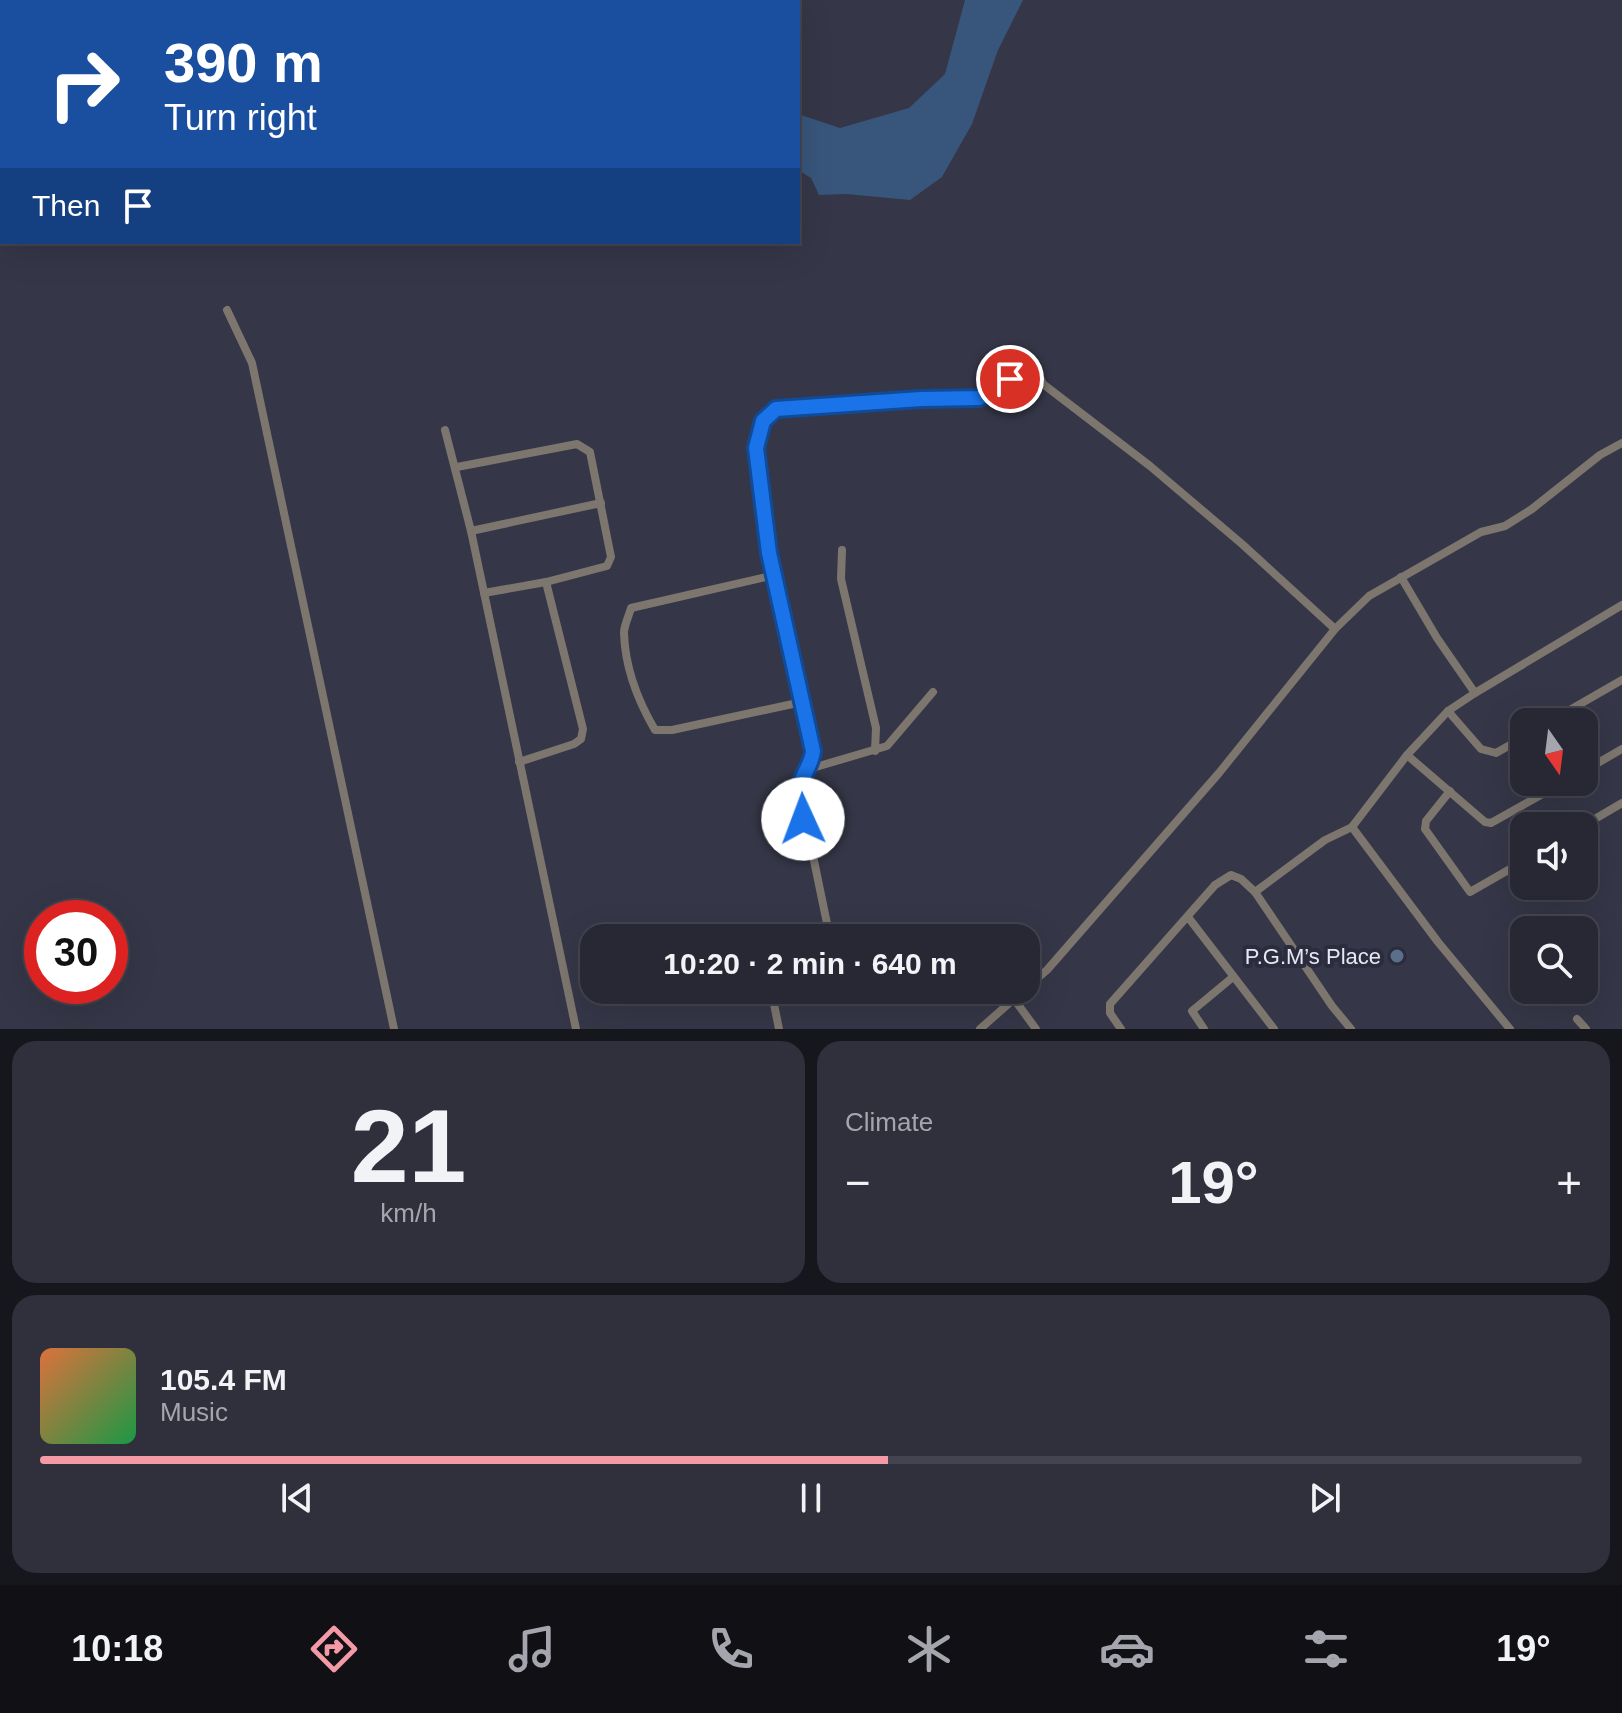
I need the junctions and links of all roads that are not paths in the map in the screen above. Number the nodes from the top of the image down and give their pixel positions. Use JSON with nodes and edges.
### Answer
{"nodes":[{"id":1,"x":227,"y":310,"type":"dead end"},
{"id":2,"x":445,"y":430,"type":"dead end"},
{"id":3,"x":1622,"y":443,"type":"edge"},
{"id":4,"x":457,"y":467,"type":"junction"},
{"id":5,"x":601,"y":503,"type":"junction"},
{"id":6,"x":471,"y":531,"type":"junction"},
{"id":7,"x":842,"y":550,"type":"dead end"},
{"id":8,"x":775,"y":575,"type":"junction"},
{"id":9,"x":1401,"y":577,"type":"junction"},
{"id":10,"x":546,"y":582,"type":"junction"},
{"id":11,"x":484,"y":593,"type":"junction"},
{"id":12,"x":1622,"y":605,"type":"edge"},
{"id":13,"x":1335,"y":629,"type":"junction"},
{"id":14,"x":1622,"y":680,"type":"edge"},
{"id":15,"x":933,"y":692,"type":"dead end"},
{"id":16,"x":1475,"y":693,"type":"junction"},
{"id":17,"x":802,"y":702,"type":"junction"},
{"id":18,"x":1573,"y":708,"type":"edge"},
{"id":19,"x":1448,"y":711,"type":"junction"},
{"id":20,"x":1510,"y":745,"type":"edge"},
{"id":21,"x":1622,"y":749,"type":"edge"},
{"id":22,"x":875,"y":751,"type":"junction"},
{"id":23,"x":1407,"y":755,"type":"junction"},
{"id":24,"x":519,"y":762,"type":"junction"},
{"id":25,"x":1598,"y":763,"type":"edge"},
{"id":26,"x":809,"y":769,"type":"junction"},
{"id":27,"x":1450,"y":791,"type":"junction"},
{"id":28,"x":1539,"y":796,"type":"edge"},
{"id":29,"x":1622,"y":803,"type":"edge"},
{"id":30,"x":1598,"y":817,"type":"edge"},
{"id":31,"x":1352,"y":827,"type":"junction"},
{"id":32,"x":1510,"y":869,"type":"edge"},
{"id":33,"x":1255,"y":892,"type":"junction"},
{"id":34,"x":1188,"y":917,"type":"junction"},
{"id":35,"x":827,"y":924,"type":"edge"},
{"id":36,"x":1040,"y":976,"type":"edge"},
{"id":37,"x":1233,"y":977,"type":"junction"},
{"id":38,"x":774,"y":1004,"type":"edge"},
{"id":39,"x":1008,"y":1004,"type":"edge"},
{"id":40,"x":1018,"y":1004,"type":"edge"},
{"id":41,"x":1577,"y":1019,"type":"dead end"},
{"id":42,"x":394,"y":1029,"type":"edge"},
{"id":43,"x":576,"y":1029,"type":"edge"},
{"id":44,"x":779,"y":1029,"type":"edge"},
{"id":45,"x":980,"y":1029,"type":"edge"},
{"id":46,"x":1036,"y":1029,"type":"edge"},
{"id":47,"x":1121,"y":1029,"type":"edge"},
{"id":48,"x":1204,"y":1029,"type":"edge"},
{"id":49,"x":1274,"y":1029,"type":"edge"},
{"id":50,"x":1351,"y":1029,"type":"edge"},
{"id":51,"x":1510,"y":1029,"type":"edge"},
{"id":52,"x":1586,"y":1029,"type":"edge"}],
"edges":[{"from":1,"to":42,"type":"street"},
{"from":2,"to":4,"type":"street"},
{"from":3,"to":9,"type":"street"},
{"from":4,"to":5,"type":"street"},
{"from":4,"to":6,"type":"street"},
{"from":5,"to":6,"type":"street"},
{"from":5,"to":10,"type":"street"},
{"from":6,"to":11,"type":"street"},
{"from":7,"to":22,"type":"street"},
{"from":8,"to":13,"type":"street"},
{"from":8,"to":17,"type":"street"},
{"from":8,"to":17,"type":"street"},
{"from":9,"to":13,"type":"street"},
{"from":9,"to":16,"type":"street"},
{"from":10,"to":11,"type":"street"},
{"from":10,"to":24,"type":"street"},
{"from":11,"to":24,"type":"street"},
{"from":12,"to":16,"type":"street"},
{"from":13,"to":36,"type":"street"},
{"from":14,"to":18,"type":"street"},
{"from":15,"to":22,"type":"street"},
{"from":16,"to":19,"type":"street"},
{"from":17,"to":26,"type":"street"},
{"from":19,"to":20,"type":"street"},
{"from":19,"to":23,"type":"street"},
{"from":21,"to":25,"type":"street"},
{"from":22,"to":26,"type":"street"},
{"from":23,"to":27,"type":"street"},
{"from":23,"to":31,"type":"street"},
{"from":24,"to":43,"type":"street"},
{"from":26,"to":35,"type":"street"},
{"from":27,"to":28,"type":"street"},
{"from":27,"to":32,"type":"street"},
{"from":29,"to":30,"type":"street"},
{"from":31,"to":33,"type":"street"},
{"from":31,"to":51,"type":"street"},
{"from":33,"to":34,"type":"street"},
{"from":33,"to":50,"type":"street"},
{"from":34,"to":37,"type":"street"},
{"from":34,"to":47,"type":"street"},
{"from":37,"to":48,"type":"street"},
{"from":37,"to":49,"type":"street"},
{"from":38,"to":44,"type":"street"},
{"from":39,"to":45,"type":"street"},
{"from":40,"to":46,"type":"street"},
{"from":41,"to":52,"type":"street"}]}
